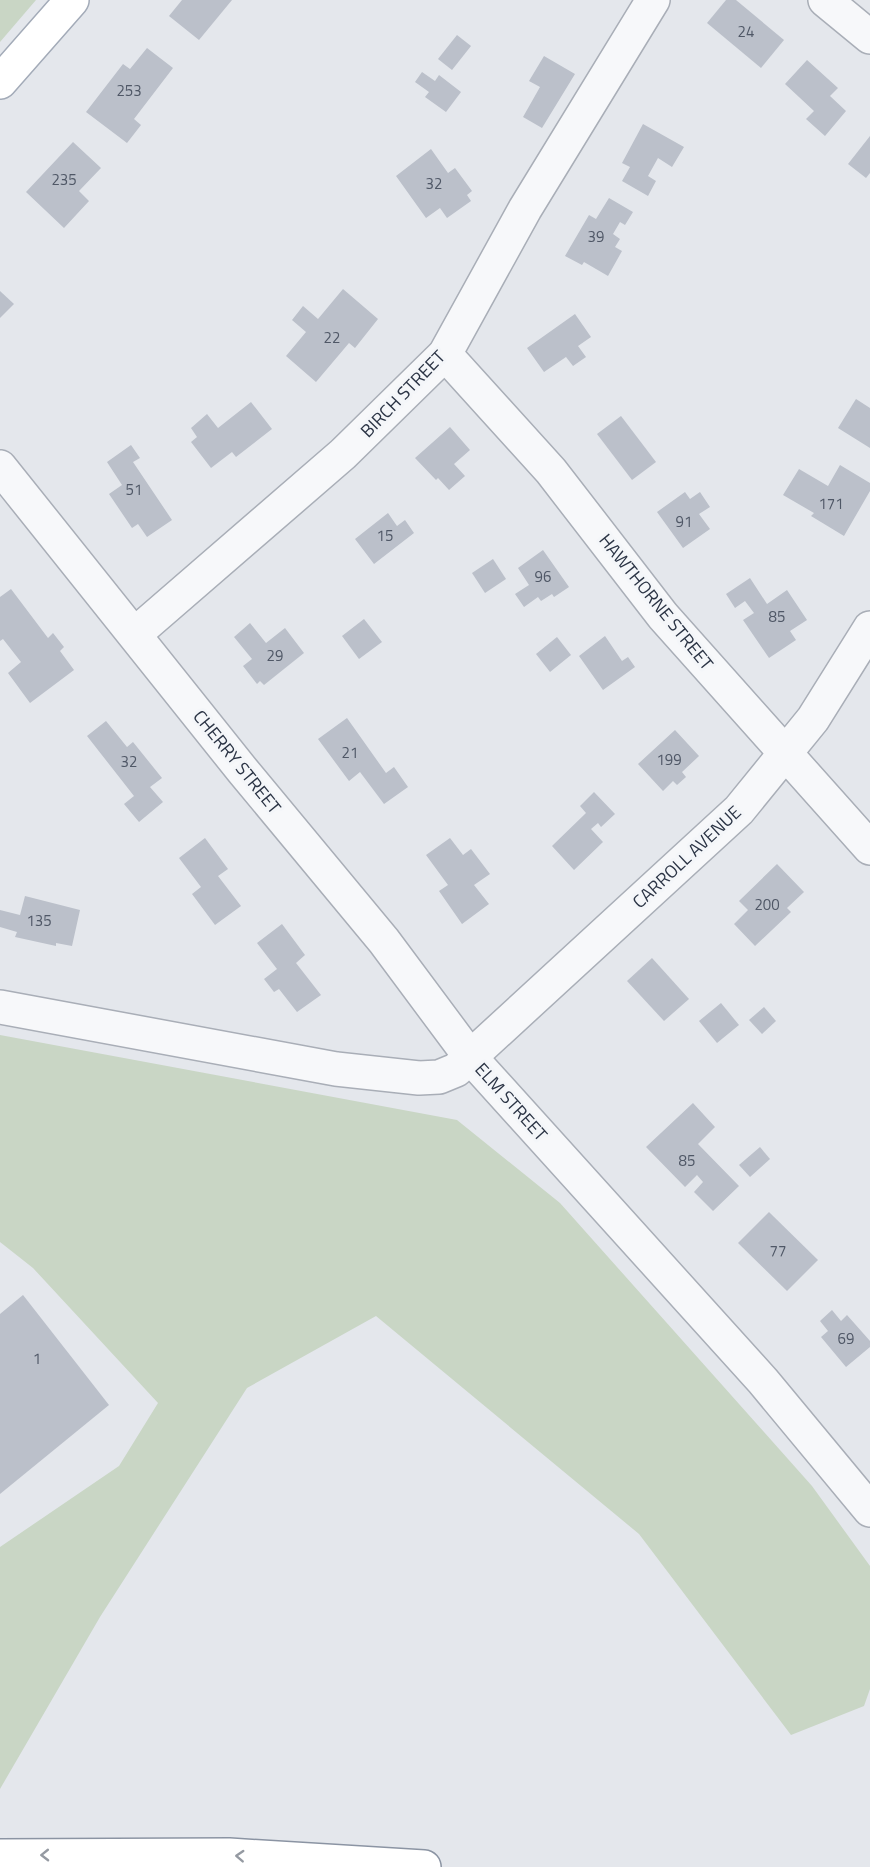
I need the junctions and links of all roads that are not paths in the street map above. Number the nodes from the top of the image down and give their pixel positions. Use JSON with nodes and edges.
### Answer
{"nodes":[{"id":1,"x":72,"y":0,"type":"edge"},
{"id":2,"x":653,"y":0,"type":"edge"},
{"id":3,"x":825,"y":0,"type":"edge"},
{"id":4,"x":870,"y":37,"type":"edge"},
{"id":5,"x":0,"y":82,"type":"edge"},
{"id":6,"x":445,"y":354,"type":"junction"},
{"id":7,"x":0,"y":467,"type":"edge"},
{"id":8,"x":870,"y":628,"type":"edge"},
{"id":9,"x":135,"y":634,"type":"junction"},
{"id":10,"x":786,"y":756,"type":"junction"},
{"id":11,"x":870,"y":848,"type":"edge"},
{"id":12,"x":0,"y":1007,"type":"edge"},
{"id":13,"x":471,"y":1058,"type":"junction"},
{"id":14,"x":870,"y":1510,"type":"edge"},
{"id":15,"x":0,"y":1856,"type":"edge"},
{"id":16,"x":424,"y":1867,"type":"edge"}],
"edges":[{"from":1,"to":5,"type":"main road"},
{"from":2,"to":6,"type":"street","name":"BIRCH STREET"},
{"from":3,"to":4,"type":"street"},
{"from":6,"to":9,"type":"street","name":"BIRCH STREET"},
{"from":6,"to":10,"type":"street","name":"HAWTHORNE STREET"},
{"from":7,"to":9,"type":"street","name":"CHERRY STREET"},
{"from":8,"to":10,"type":"street","name":"CARROLL AVENUE"},
{"from":9,"to":13,"type":"street","name":"CHERRY STREET"},
{"from":10,"to":11,"type":"street","name":"HAWTHORNE STREET"},
{"from":10,"to":13,"type":"street","name":"CARROLL AVENUE"},
{"from":12,"to":13,"type":"street","name":"ELM STREET"},
{"from":13,"to":14,"type":"street","name":"ELM STREET"},
{"from":16,"to":15,"type":"main road","one_way":true}]}
